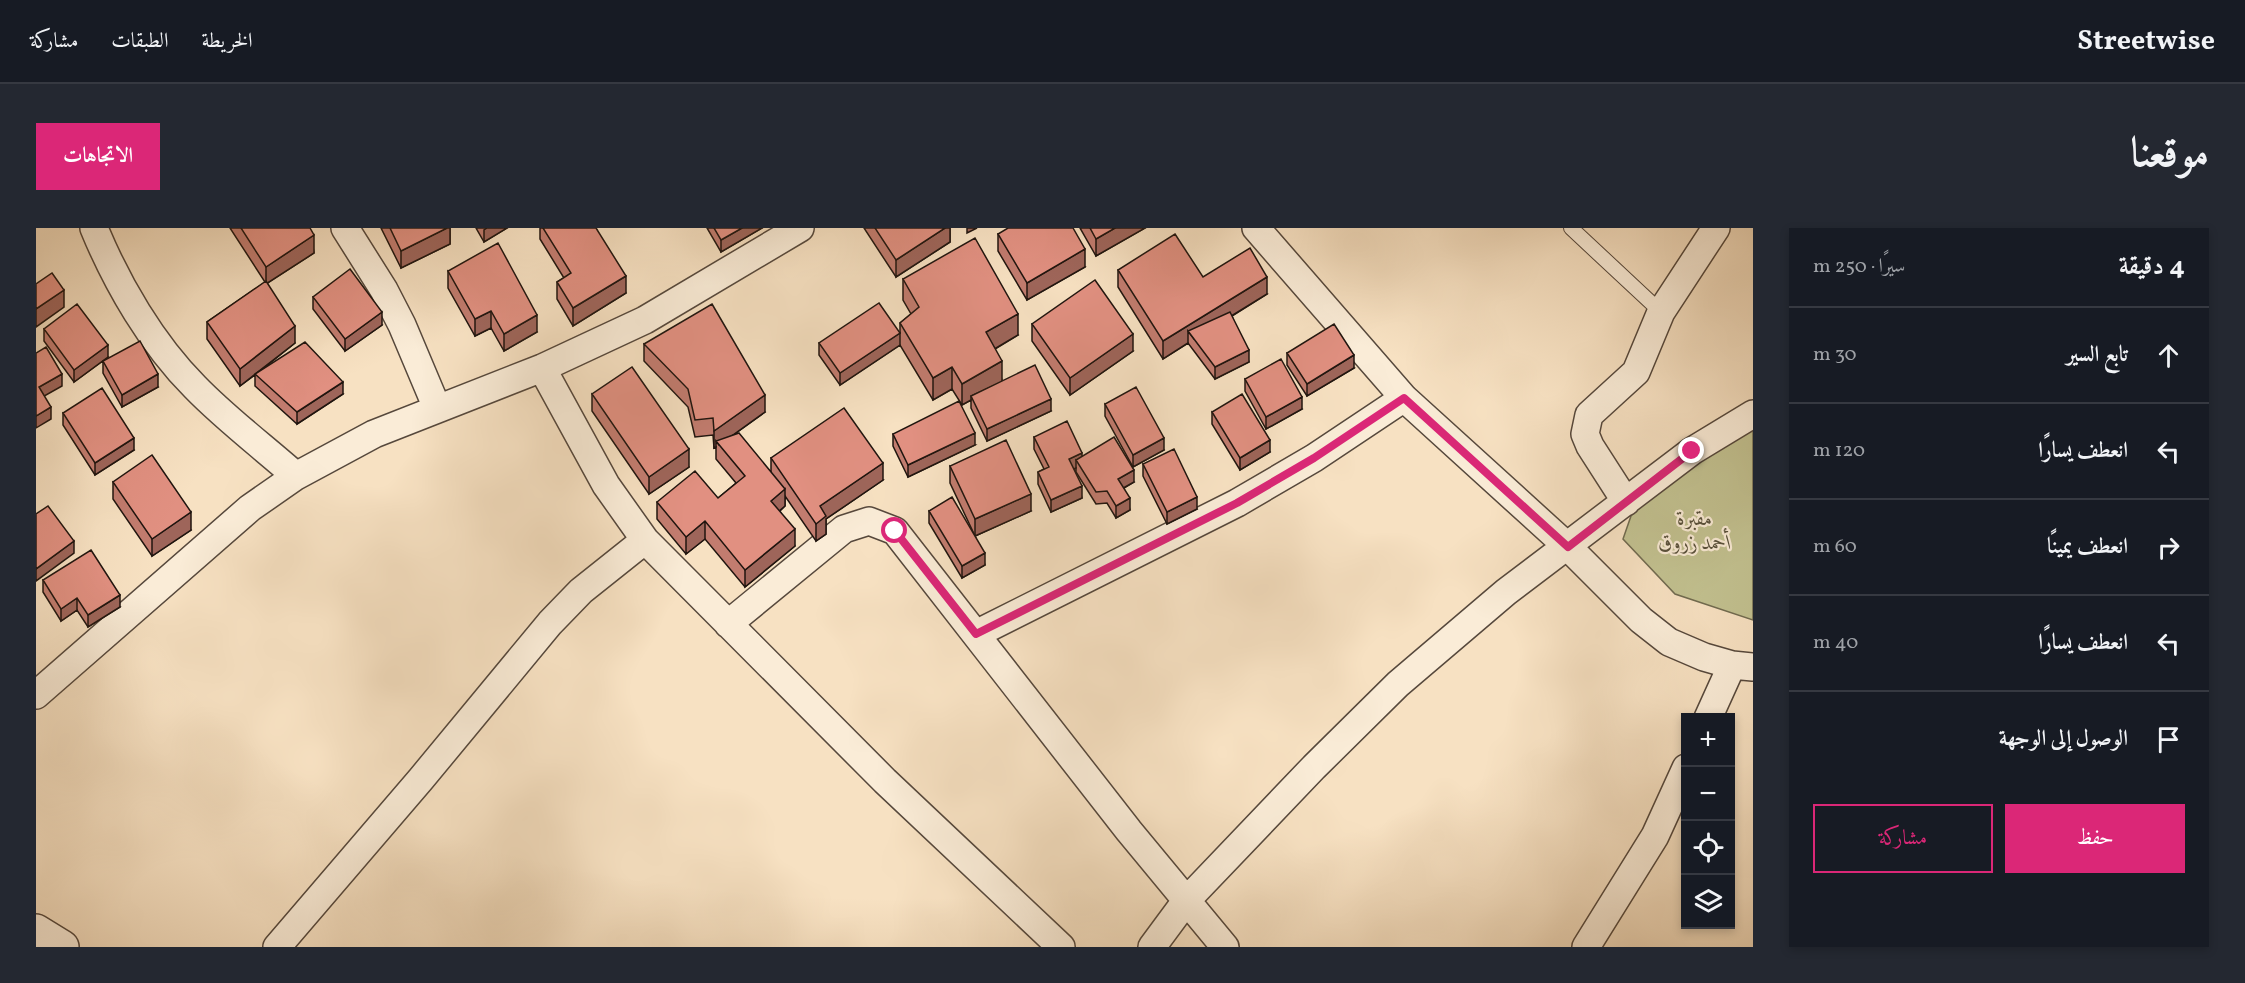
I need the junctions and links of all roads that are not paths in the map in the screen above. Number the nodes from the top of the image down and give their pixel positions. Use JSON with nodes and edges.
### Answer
{"nodes":[{"id":1,"x":94,"y":228,"type":"edge"},
{"id":2,"x":345,"y":228,"type":"edge"},
{"id":3,"x":800,"y":228,"type":"edge"},
{"id":4,"x":1256,"y":228,"type":"edge"},
{"id":5,"x":1570,"y":228,"type":"edge"},
{"id":6,"x":1716,"y":228,"type":"edge"},
{"id":7,"x":1661,"y":312,"type":"junction"},
{"id":8,"x":542,"y":368,"type":"junction"},
{"id":9,"x":1404,"y":398,"type":"junction"},
{"id":10,"x":437,"y":408,"type":"junction"},
{"id":11,"x":1753,"y":414,"type":"edge"},
{"id":12,"x":296,"y":476,"type":"junction"},
{"id":13,"x":1626,"y":502,"type":"junction"},
{"id":14,"x":645,"y":540,"type":"junction"},
{"id":15,"x":1568,"y":547,"type":"junction"},
{"id":16,"x":728,"y":624,"type":"junction"},
{"id":17,"x":976,"y":634,"type":"junction"},
{"id":18,"x":1743,"y":666,"type":"edge"},
{"id":19,"x":36,"y":695,"type":"edge"},
{"id":20,"x":1711,"y":713,"type":"edge"},
{"id":21,"x":1681,"y":779,"type":"edge"},
{"id":22,"x":1186,"y":901,"type":"junction"},
{"id":23,"x":36,"y":931,"type":"edge"},
{"id":24,"x":62,"y":947,"type":"edge"},
{"id":25,"x":277,"y":947,"type":"edge"},
{"id":26,"x":1061,"y":947,"type":"edge"},
{"id":27,"x":1152,"y":947,"type":"edge"},
{"id":28,"x":1225,"y":947,"type":"edge"},
{"id":29,"x":1586,"y":947,"type":"edge"}],
"edges":[{"from":1,"to":12,"type":"street"},
{"from":2,"to":10,"type":"street"},
{"from":3,"to":8,"type":"street"},
{"from":4,"to":9,"type":"street"},
{"from":5,"to":7,"type":"lane"},
{"from":6,"to":7,"type":"street"},
{"from":7,"to":13,"type":"street"},
{"from":8,"to":10,"type":"street"},
{"from":8,"to":14,"type":"street"},
{"from":9,"to":15,"type":"street"},
{"from":9,"to":17,"type":"street"},
{"from":10,"to":12,"type":"street"},
{"from":11,"to":13,"type":"street"},
{"from":12,"to":19,"type":"street"},
{"from":13,"to":15,"type":"street"},
{"from":14,"to":16,"type":"street"},
{"from":14,"to":25,"type":"street"},
{"from":15,"to":18,"type":"street"},
{"from":15,"to":22,"type":"street"},
{"from":16,"to":17,"type":"street"},
{"from":16,"to":26,"type":"street"},
{"from":17,"to":22,"type":"street"},
{"from":18,"to":20,"type":"street"},
{"from":21,"to":29,"type":"street"},
{"from":22,"to":27,"type":"street"},
{"from":22,"to":28,"type":"street"},
{"from":23,"to":24,"type":"street"}]}
